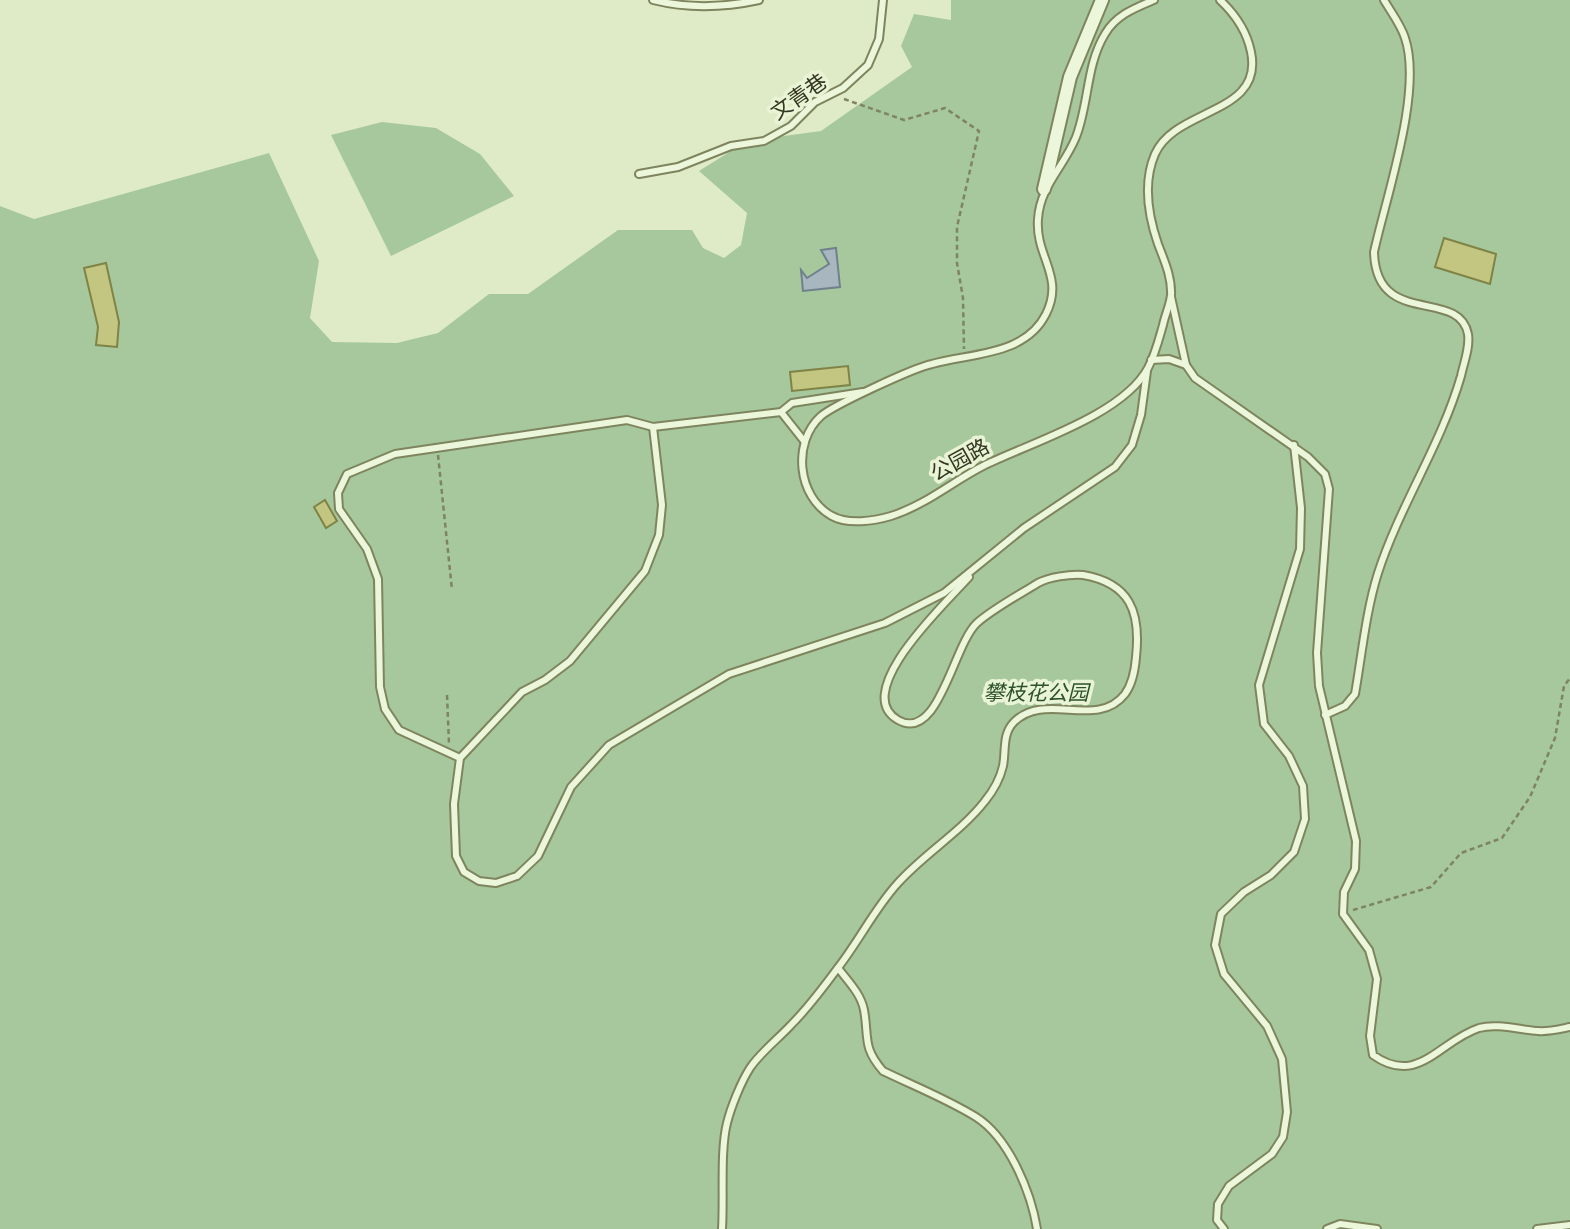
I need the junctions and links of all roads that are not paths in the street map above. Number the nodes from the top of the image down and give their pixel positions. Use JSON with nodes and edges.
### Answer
{"nodes":[{"id":1,"x":653,"y":0,"type":"edge"},
{"id":2,"x":759,"y":0,"type":"edge"},
{"id":3,"x":883,"y":0,"type":"edge"},
{"id":4,"x":1102,"y":0,"type":"edge"},
{"id":5,"x":1154,"y":0,"type":"edge"},
{"id":6,"x":1220,"y":0,"type":"edge"},
{"id":7,"x":1384,"y":0,"type":"edge"},
{"id":8,"x":639,"y":174,"type":"dead end"},
{"id":9,"x":1044,"y":189,"type":"junction"},
{"id":10,"x":1171,"y":296,"type":"junction"},
{"id":11,"x":1151,"y":360,"type":"junction"},
{"id":12,"x":1186,"y":365,"type":"junction"},
{"id":13,"x":1147,"y":371,"type":"junction"},
{"id":14,"x":867,"y":392,"type":"junction"},
{"id":15,"x":781,"y":412,"type":"junction"},
{"id":16,"x":653,"y":427,"type":"junction"},
{"id":17,"x":804,"y":441,"type":"junction"},
{"id":18,"x":1294,"y":445,"type":"junction"},
{"id":19,"x":982,"y":562,"type":"junction"},
{"id":20,"x":1325,"y":715,"type":"junction"},
{"id":21,"x":460,"y":758,"type":"junction"},
{"id":22,"x":838,"y":968,"type":"junction"},
{"id":23,"x":1570,"y":1027,"type":"edge"},
{"id":24,"x":1570,"y":1225,"type":"edge"},
{"id":25,"x":722,"y":1229,"type":"edge"},
{"id":26,"x":1037,"y":1229,"type":"edge"},
{"id":27,"x":1224,"y":1229,"type":"edge"},
{"id":28,"x":1327,"y":1229,"type":"edge"},
{"id":29,"x":1377,"y":1229,"type":"edge"},
{"id":30,"x":1537,"y":1229,"type":"edge"}],
"edges":[{"from":1,"to":2,"type":"lane"},
{"from":3,"to":8,"type":"lane","name":"文青巷"},
{"from":4,"to":9,"type":"street"},
{"from":5,"to":9,"type":"lane"},
{"from":6,"to":10,"type":"lane","name":"公园路"},
{"from":7,"to":20,"type":"lane"},
{"from":9,"to":14,"type":"lane"},
{"from":10,"to":11,"type":"lane","name":"公园路"},
{"from":10,"to":12,"type":"lane"},
{"from":11,"to":12,"type":"lane"},
{"from":11,"to":13,"type":"lane","name":"公园路"},
{"from":12,"to":18,"type":"lane"},
{"from":13,"to":17,"type":"lane","name":"公园路"},
{"from":13,"to":19,"type":"lane"},
{"from":14,"to":15,"type":"lane"},
{"from":14,"to":17,"type":"lane"},
{"from":15,"to":16,"type":"lane"},
{"from":15,"to":17,"type":"lane"},
{"from":16,"to":21,"type":"lane"},
{"from":16,"to":21,"type":"lane"},
{"from":18,"to":20,"type":"lane"},
{"from":18,"to":27,"type":"lane"},
{"from":19,"to":21,"type":"lane"},
{"from":19,"to":22,"type":"lane"},
{"from":20,"to":23,"type":"lane"},
{"from":22,"to":25,"type":"lane"},
{"from":22,"to":26,"type":"lane"},
{"from":24,"to":30,"type":"lane"},
{"from":28,"to":29,"type":"lane"}]}
